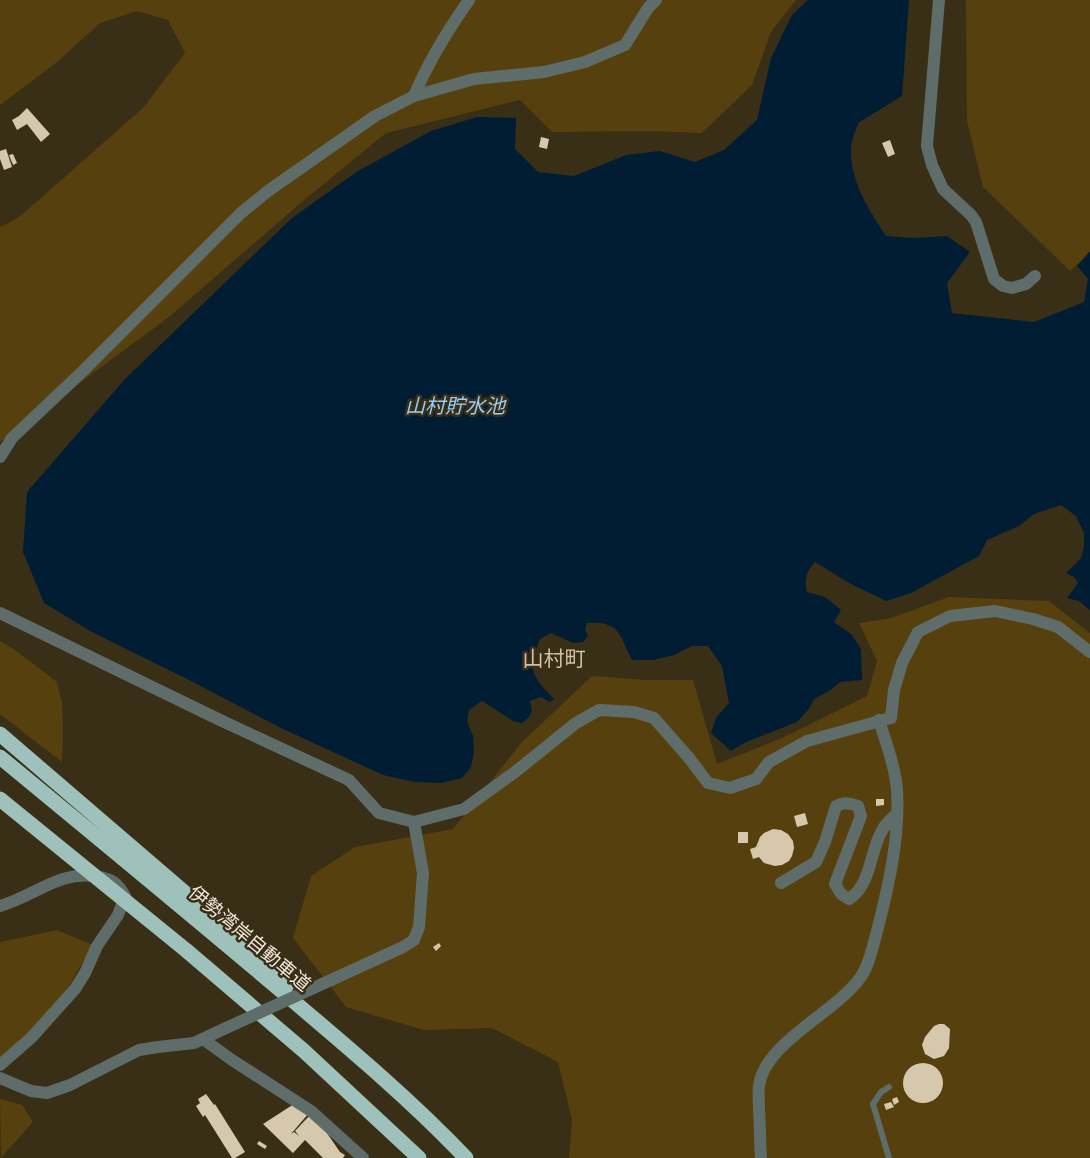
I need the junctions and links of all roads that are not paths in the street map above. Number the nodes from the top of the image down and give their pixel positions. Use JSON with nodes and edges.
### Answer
{"nodes":[{"id":1,"x":469,"y":0,"type":"edge"},
{"id":2,"x":656,"y":0,"type":"edge"},
{"id":3,"x":939,"y":0,"type":"edge"},
{"id":4,"x":414,"y":96,"type":"junction"},
{"id":5,"x":1035,"y":276,"type":"dead end"},
{"id":6,"x":0,"y":457,"type":"edge"},
{"id":7,"x":0,"y":613,"type":"edge"},
{"id":8,"x":1090,"y":652,"type":"edge"},
{"id":9,"x":879,"y":720,"type":"junction"},
{"id":10,"x":0,"y":734,"type":"edge"},
{"id":11,"x":0,"y":757,"type":"edge"},
{"id":12,"x":0,"y":798,"type":"edge"},
{"id":13,"x":896,"y":814,"type":"junction"},
{"id":14,"x":414,"y":822,"type":"junction"},
{"id":15,"x":781,"y":883,"type":"dead end"},
{"id":16,"x":0,"y":906,"type":"edge"},
{"id":17,"x":209,"y":922,"type":"junction"},
{"id":18,"x":203,"y":1039,"type":"junction"},
{"id":19,"x":0,"y":1065,"type":"edge"},
{"id":20,"x":0,"y":1078,"type":"edge"},
{"id":21,"x":889,"y":1087,"type":"dead end"},
{"id":22,"x":363,"y":1158,"type":"edge"},
{"id":23,"x":420,"y":1158,"type":"edge"},
{"id":24,"x":466,"y":1158,"type":"edge"},
{"id":25,"x":760,"y":1158,"type":"edge"},
{"id":26,"x":889,"y":1158,"type":"edge"}],
"edges":[{"from":1,"to":4,"type":"street"},
{"from":2,"to":4,"type":"street"},
{"from":3,"to":5,"type":"street"},
{"from":4,"to":6,"type":"street"},
{"from":7,"to":14,"type":"street"},
{"from":8,"to":9,"type":"street"},
{"from":9,"to":13,"type":"street"},
{"from":9,"to":14,"type":"street"},
{"from":10,"to":17,"type":"highway"},
{"from":11,"to":17,"type":"highway","name":"伊勢湾岸自動車道"},
{"from":12,"to":23,"type":"highway","bridge":true},
{"from":13,"to":15,"type":"street"},
{"from":13,"to":25,"type":"street"},
{"from":14,"to":18,"type":"street","bridge":true},
{"from":16,"to":19,"type":"street"},
{"from":17,"to":24,"type":"highway","name":"伊勢湾岸自動車道"},
{"from":18,"to":20,"type":"street"},
{"from":18,"to":22,"type":"street"},
{"from":21,"to":26,"type":"lane"}]}
